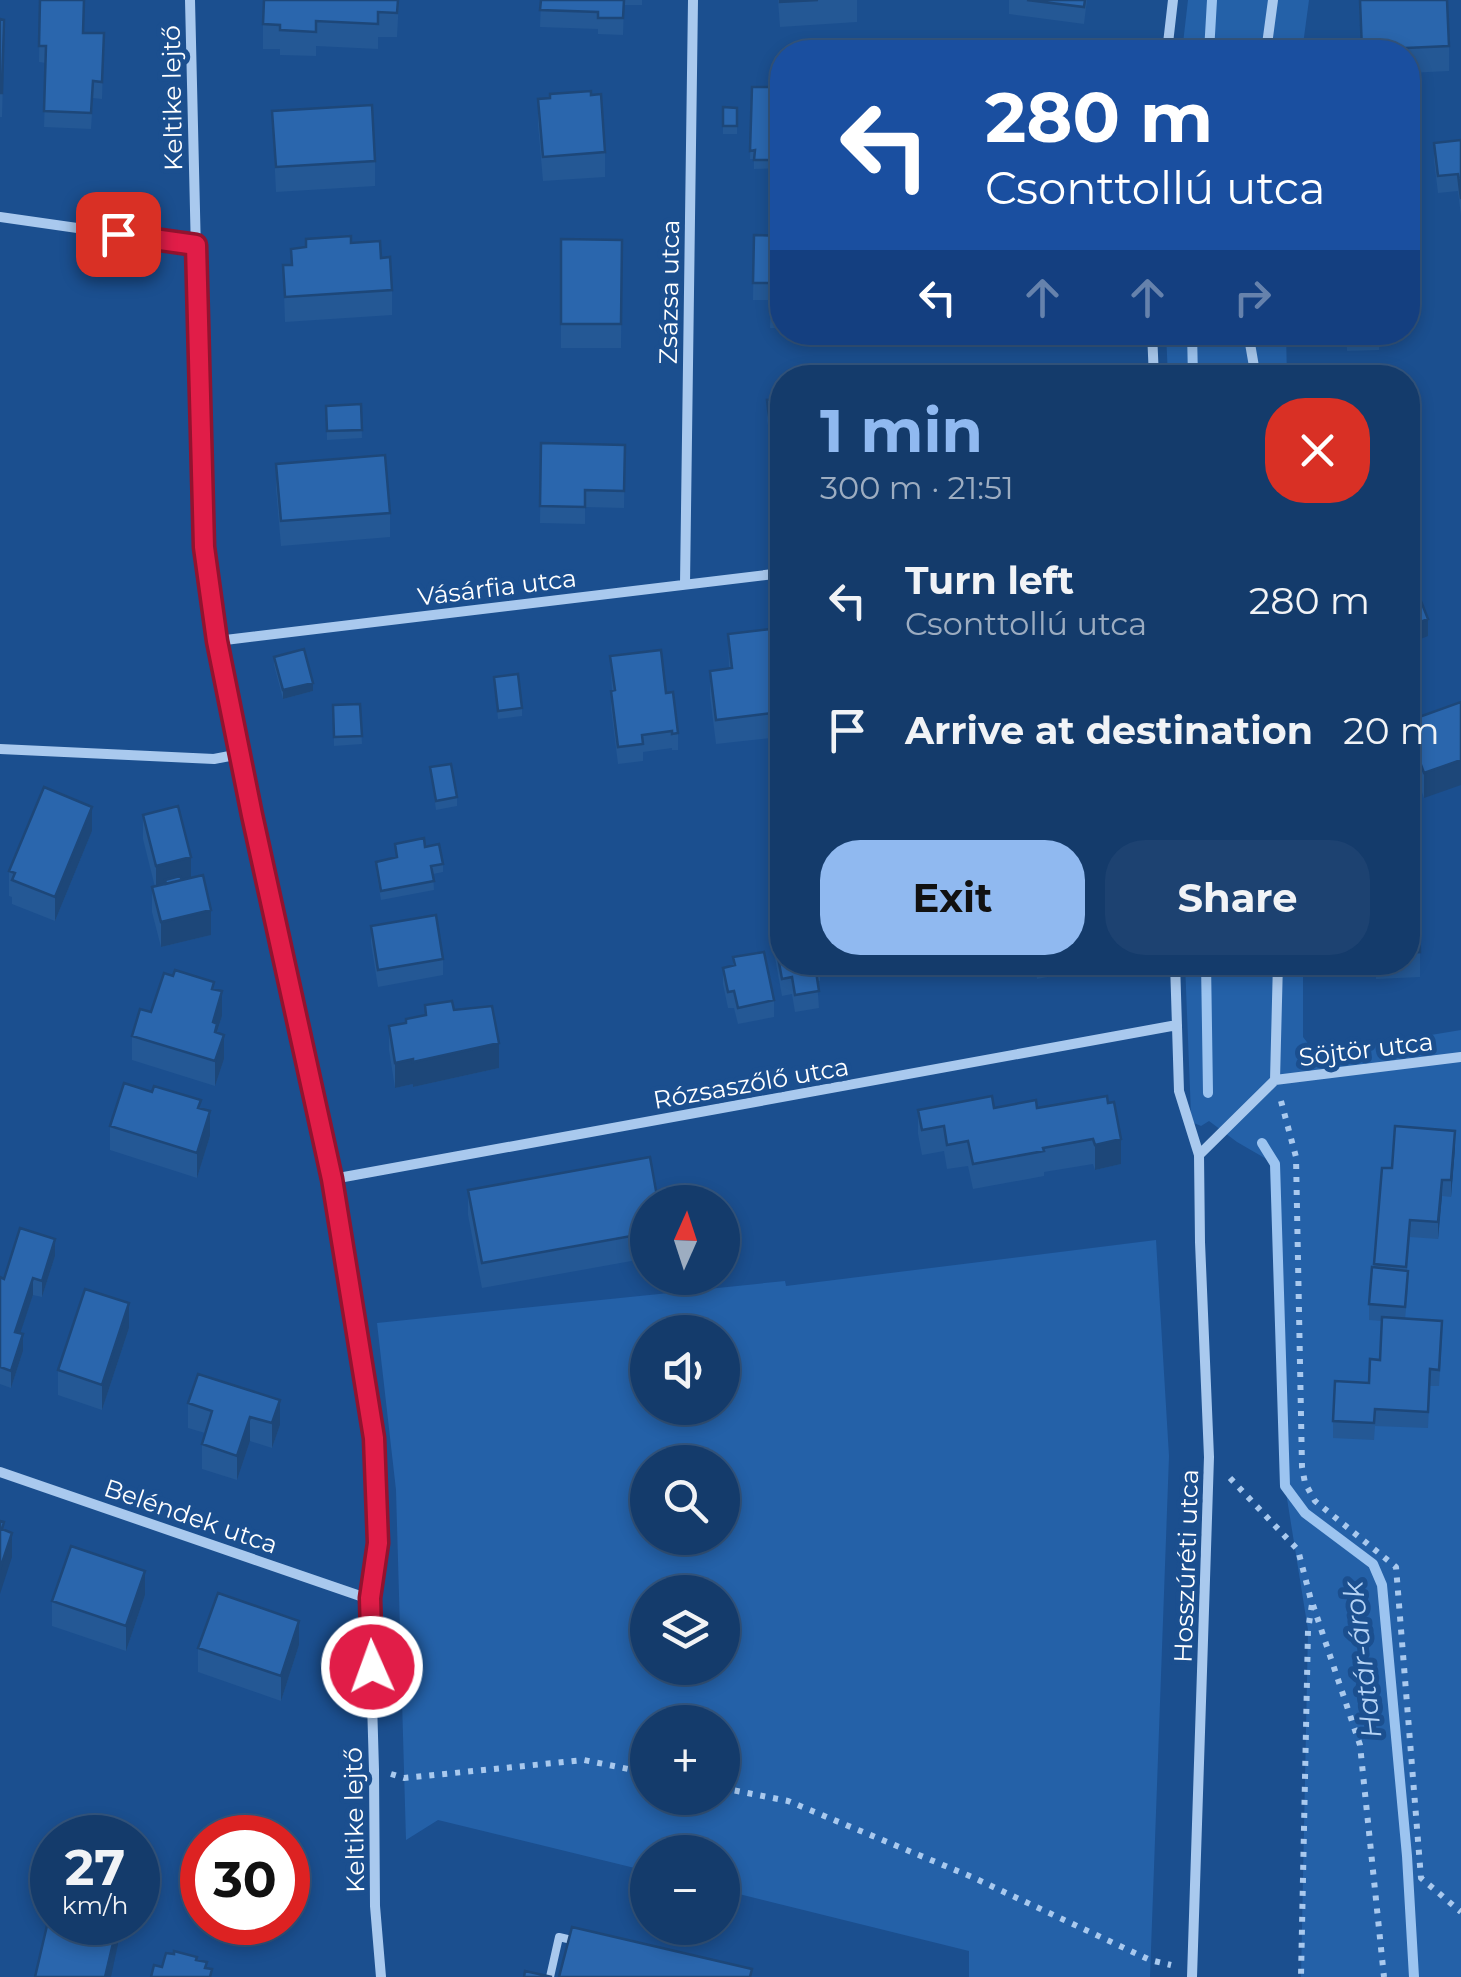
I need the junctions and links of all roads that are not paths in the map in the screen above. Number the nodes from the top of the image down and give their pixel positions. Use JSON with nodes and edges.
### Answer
{"nodes":[{"id":1,"x":190,"y":0,"type":"edge"},
{"id":2,"x":693,"y":0,"type":"edge"},
{"id":3,"x":1173,"y":0,"type":"edge"},
{"id":4,"x":1272,"y":0,"type":"edge"},
{"id":5,"x":1168,"y":40,"type":"edge"},
{"id":6,"x":1267,"y":40,"type":"edge"},
{"id":7,"x":0,"y":217,"type":"edge"},
{"id":8,"x":196,"y":245,"type":"junction"},
{"id":9,"x":770,"y":573,"type":"edge"},
{"id":10,"x":685,"y":584,"type":"junction"},
{"id":11,"x":217,"y":641,"type":"junction"},
{"id":12,"x":0,"y":748,"type":"edge"},
{"id":13,"x":240,"y":754,"type":"junction"},
{"id":14,"x":1175,"y":975,"type":"edge"},
{"id":15,"x":1278,"y":975,"type":"edge"},
{"id":16,"x":1177,"y":1024,"type":"junction"},
{"id":17,"x":1461,"y":1057,"type":"edge"},
{"id":18,"x":1275,"y":1080,"type":"junction"},
{"id":19,"x":1199,"y":1155,"type":"junction"},
{"id":20,"x":332,"y":1179,"type":"junction"},
{"id":21,"x":0,"y":1472,"type":"edge"},
{"id":22,"x":370,"y":1598,"type":"junction"},
{"id":23,"x":577,"y":1941,"type":"edge"},
{"id":24,"x":1192,"y":1974,"type":"edge"},
{"id":25,"x":380,"y":1977,"type":"edge"},
{"id":26,"x":550,"y":1977,"type":"edge"}],
"edges":[{"from":1,"to":8,"type":"street","name":"Keltike lejtő"},
{"from":2,"to":10,"type":"street","name":"Zsázsa utca"},
{"from":3,"to":5,"type":"street"},
{"from":4,"to":6,"type":"street"},
{"from":7,"to":8,"type":"street"},
{"from":8,"to":11,"type":"street","name":"Keltike lejtő"},
{"from":9,"to":10,"type":"street","name":"Vásárfia utca"},
{"from":10,"to":11,"type":"street","name":"Vásárfia utca"},
{"from":11,"to":13,"type":"street","name":"Keltike lejtő"},
{"from":12,"to":13,"type":"street"},
{"from":13,"to":20,"type":"street","name":"Keltike lejtő"},
{"from":14,"to":16,"type":"street","name":"Hosszúréti utca"},
{"from":15,"to":18,"type":"street"},
{"from":16,"to":19,"type":"street","name":"Hosszúréti utca"},
{"from":16,"to":20,"type":"street","name":"Rózsaszőlő utca"},
{"from":17,"to":18,"type":"street","name":"Söjtör utca"},
{"from":18,"to":19,"type":"street"},
{"from":19,"to":24,"type":"street","name":"Hosszúréti utca"},
{"from":20,"to":22,"type":"street","name":"Keltike lejtő"},
{"from":21,"to":22,"type":"street","name":"Beléndek utca"},
{"from":22,"to":25,"type":"street","name":"Keltike lejtő"},
{"from":23,"to":26,"type":"lane"}]}
